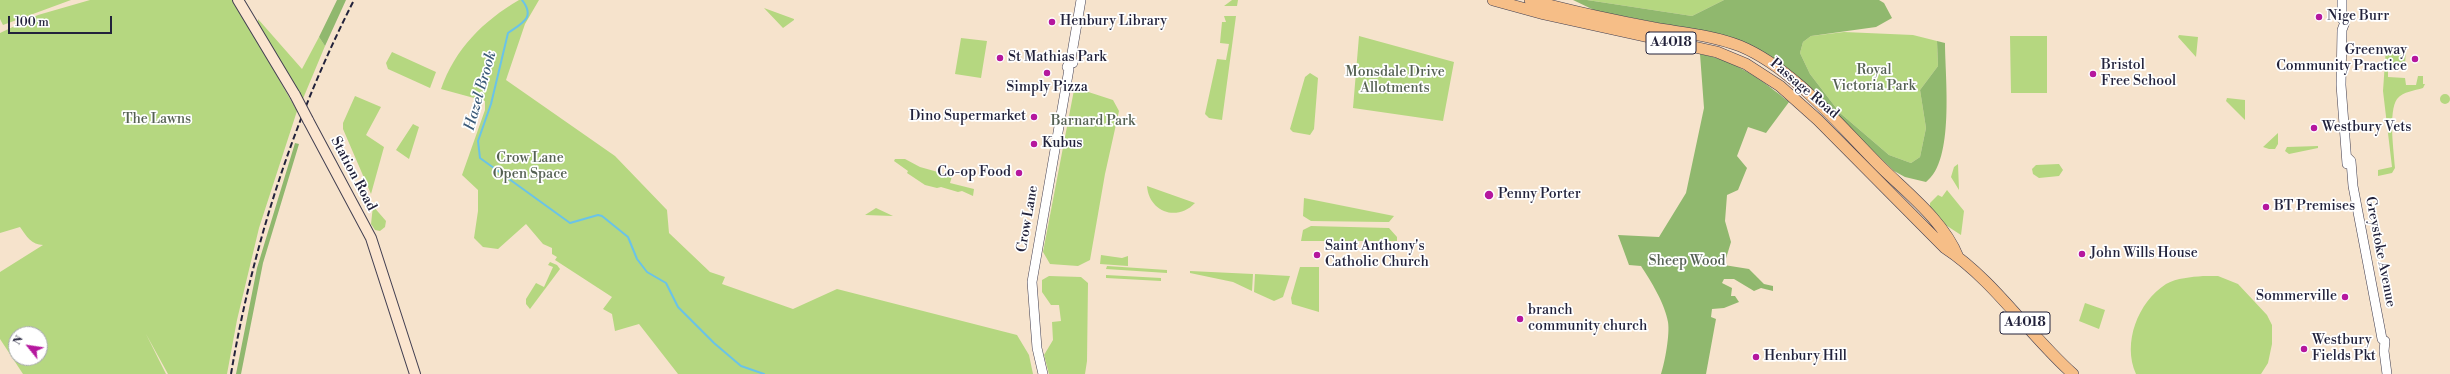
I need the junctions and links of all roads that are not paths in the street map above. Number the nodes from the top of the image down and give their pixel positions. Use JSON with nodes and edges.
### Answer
{"nodes":[{"id":1,"x":238,"y":0,"type":"edge"},
{"id":2,"x":1081,"y":0,"type":"edge"},
{"id":3,"x":1493,"y":0,"type":"edge"},
{"id":4,"x":1530,"y":0,"type":"edge"},
{"id":5,"x":2342,"y":0,"type":"edge"},
{"id":6,"x":1958,"y":256,"type":"junction"},
{"id":7,"x":415,"y":374,"type":"edge"},
{"id":8,"x":1043,"y":374,"type":"edge"},
{"id":9,"x":2073,"y":374,"type":"edge"},
{"id":10,"x":2387,"y":374,"type":"edge"}],
"edges":[{"from":1,"to":7,"type":"main road","name":"Station Road","bridge":true},
{"from":2,"to":8,"type":"street","name":"Crow Lane"},
{"from":3,"to":6,"type":"main road","name":"Passage Road","number":"A4018"},
{"from":4,"to":6,"type":"main road","name":"Passage Road","number":"A4018"},
{"from":5,"to":10,"type":"street","name":"Greystoke Avenue"},
{"from":6,"to":9,"type":"main road","name":"Passage Road","number":"A4018"}]}
